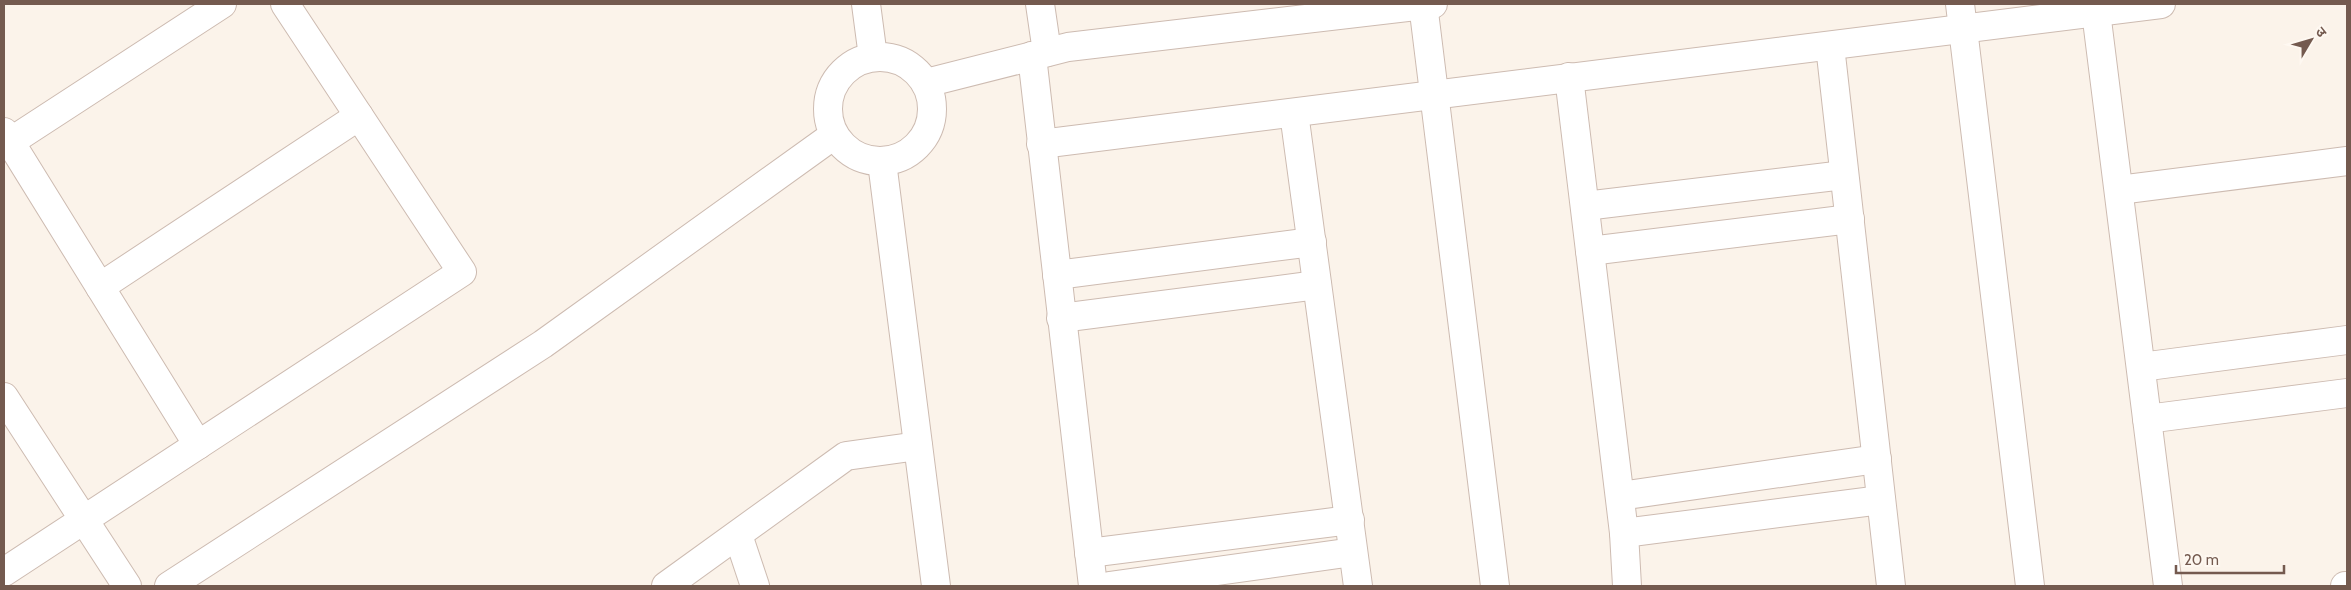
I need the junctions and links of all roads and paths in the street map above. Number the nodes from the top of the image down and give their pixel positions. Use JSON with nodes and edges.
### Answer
{"nodes":[{"id":1,"x":222,"y":4,"type":"edge"},
{"id":2,"x":285,"y":4,"type":"edge"},
{"id":3,"x":866,"y":4,"type":"edge"},
{"id":4,"x":1040,"y":4,"type":"edge"},
{"id":5,"x":1426,"y":4,"type":"edge"},
{"id":6,"x":2161,"y":4,"type":"edge"},
{"id":7,"x":2096,"y":12,"type":"junction"},
{"id":8,"x":1961,"y":16,"type":"edge"},
{"id":9,"x":1830,"y":46,"type":"junction"},
{"id":10,"x":1040,"y":54,"type":"junction"},
{"id":11,"x":873,"y":57,"type":"junction"},
{"id":12,"x":1570,"y":77,"type":"junction"},
{"id":13,"x":926,"y":82,"type":"junction"},
{"id":14,"x":1434,"y":95,"type":"junction"},
{"id":15,"x":1294,"y":112,"type":"junction"},
{"id":16,"x":359,"y":116,"type":"junction"},
{"id":17,"x":834,"y":135,"type":"junction"},
{"id":18,"x":7,"y":137,"type":"edge"},
{"id":19,"x":1041,"y":144,"type":"junction"},
{"id":20,"x":2347,"y":161,"type":"edge"},
{"id":21,"x":882,"y":162,"type":"junction"},
{"id":22,"x":1844,"y":175,"type":"junction"},
{"id":23,"x":2119,"y":190,"type":"junction"},
{"id":24,"x":1585,"y":206,"type":"junction"},
{"id":25,"x":1850,"y":219,"type":"junction"},
{"id":26,"x":1312,"y":242,"type":"junction"},
{"id":27,"x":1590,"y":251,"type":"junction"},
{"id":28,"x":1057,"y":275,"type":"junction"},
{"id":29,"x":1318,"y":285,"type":"junction"},
{"id":30,"x":100,"y":287,"type":"junction"},
{"id":31,"x":1062,"y":318,"type":"junction"},
{"id":32,"x":2347,"y":340,"type":"edge"},
{"id":33,"x":2141,"y":367,"type":"junction"},
{"id":34,"x":2347,"y":393,"type":"edge"},
{"id":35,"x":4,"y":397,"type":"edge"},
{"id":36,"x":2147,"y":419,"type":"junction"},
{"id":37,"x":198,"y":445,"type":"junction"},
{"id":38,"x":918,"y":446,"type":"junction"},
{"id":39,"x":1877,"y":459,"type":"junction"},
{"id":40,"x":1620,"y":496,"type":"junction"},
{"id":41,"x":1881,"y":500,"type":"junction"},
{"id":42,"x":84,"y":520,"type":"junction"},
{"id":43,"x":1350,"y":520,"type":"junction"},
{"id":44,"x":1624,"y":533,"type":"junction"},
{"id":45,"x":738,"y":534,"type":"junction"},
{"id":46,"x":1353,"y":552,"type":"junction"},
{"id":47,"x":1090,"y":553,"type":"junction"},
{"id":48,"x":4,"y":572,"type":"edge"},
{"id":49,"x":126,"y":586,"type":"edge"},
{"id":50,"x":169,"y":586,"type":"edge"},
{"id":51,"x":666,"y":586,"type":"edge"},
{"id":52,"x":755,"y":586,"type":"edge"},
{"id":53,"x":936,"y":586,"type":"edge"},
{"id":54,"x":1093,"y":586,"type":"edge"},
{"id":55,"x":1109,"y":586,"type":"edge"},
{"id":56,"x":1358,"y":586,"type":"edge"},
{"id":57,"x":1495,"y":586,"type":"edge"},
{"id":58,"x":1627,"y":586,"type":"edge"},
{"id":59,"x":1891,"y":586,"type":"edge"},
{"id":60,"x":2030,"y":586,"type":"edge"},
{"id":61,"x":2168,"y":586,"type":"edge"}],
"edges":[{"from":1,"to":18,"type":"street"},
{"from":2,"to":16,"type":"street"},
{"from":3,"to":11,"type":"street"},
{"from":4,"to":10,"type":"street"},
{"from":5,"to":10,"type":"street"},
{"from":5,"to":14,"type":"street"},
{"from":6,"to":7,"type":"street"},
{"from":7,"to":8,"type":"street"},
{"from":7,"to":23,"type":"street"},
{"from":8,"to":9,"type":"street"},
{"from":8,"to":60,"type":"street"},
{"from":9,"to":12,"type":"street"},
{"from":9,"to":22,"type":"street"},
{"from":10,"to":13,"type":"street"},
{"from":10,"to":19,"type":"street"},
{"from":11,"to":13,"type":"street"},
{"from":11,"to":17,"type":"street"},
{"from":12,"to":14,"type":"street"},
{"from":12,"to":24,"type":"street"},
{"from":13,"to":21,"type":"street"},
{"from":14,"to":15,"type":"street"},
{"from":14,"to":57,"type":"street"},
{"from":15,"to":19,"type":"street"},
{"from":15,"to":26,"type":"street"},
{"from":16,"to":30,"type":"street"},
{"from":16,"to":37,"type":"street"},
{"from":17,"to":21,"type":"street"},
{"from":17,"to":50,"type":"street"},
{"from":18,"to":30,"type":"street"},
{"from":19,"to":28,"type":"street"},
{"from":20,"to":23,"type":"street"},
{"from":21,"to":38,"type":"street"},
{"from":22,"to":24,"type":"street"},
{"from":22,"to":25,"type":"street"},
{"from":23,"to":33,"type":"street"},
{"from":24,"to":27,"type":"street"},
{"from":25,"to":27,"type":"street"},
{"from":25,"to":39,"type":"street"},
{"from":26,"to":28,"type":"street"},
{"from":26,"to":29,"type":"street"},
{"from":27,"to":40,"type":"street"},
{"from":28,"to":31,"type":"street"},
{"from":29,"to":31,"type":"street"},
{"from":29,"to":43,"type":"street"},
{"from":30,"to":37,"type":"street"},
{"from":31,"to":47,"type":"street"},
{"from":32,"to":33,"type":"street"},
{"from":33,"to":36,"type":"street"},
{"from":34,"to":36,"type":"street"},
{"from":35,"to":42,"type":"street"},
{"from":36,"to":61,"type":"street"},
{"from":37,"to":42,"type":"street"},
{"from":38,"to":45,"type":"street"},
{"from":38,"to":53,"type":"street"},
{"from":39,"to":40,"type":"street"},
{"from":39,"to":41,"type":"street"},
{"from":40,"to":44,"type":"street"},
{"from":41,"to":44,"type":"street"},
{"from":41,"to":59,"type":"street"},
{"from":42,"to":48,"type":"street"},
{"from":42,"to":49,"type":"street"},
{"from":43,"to":46,"type":"street"},
{"from":43,"to":47,"type":"street"},
{"from":44,"to":58,"type":"street"},
{"from":45,"to":51,"type":"street"},
{"from":45,"to":52,"type":"street"},
{"from":46,"to":55,"type":"street"},
{"from":46,"to":56,"type":"street"},
{"from":47,"to":54,"type":"street"}]}
